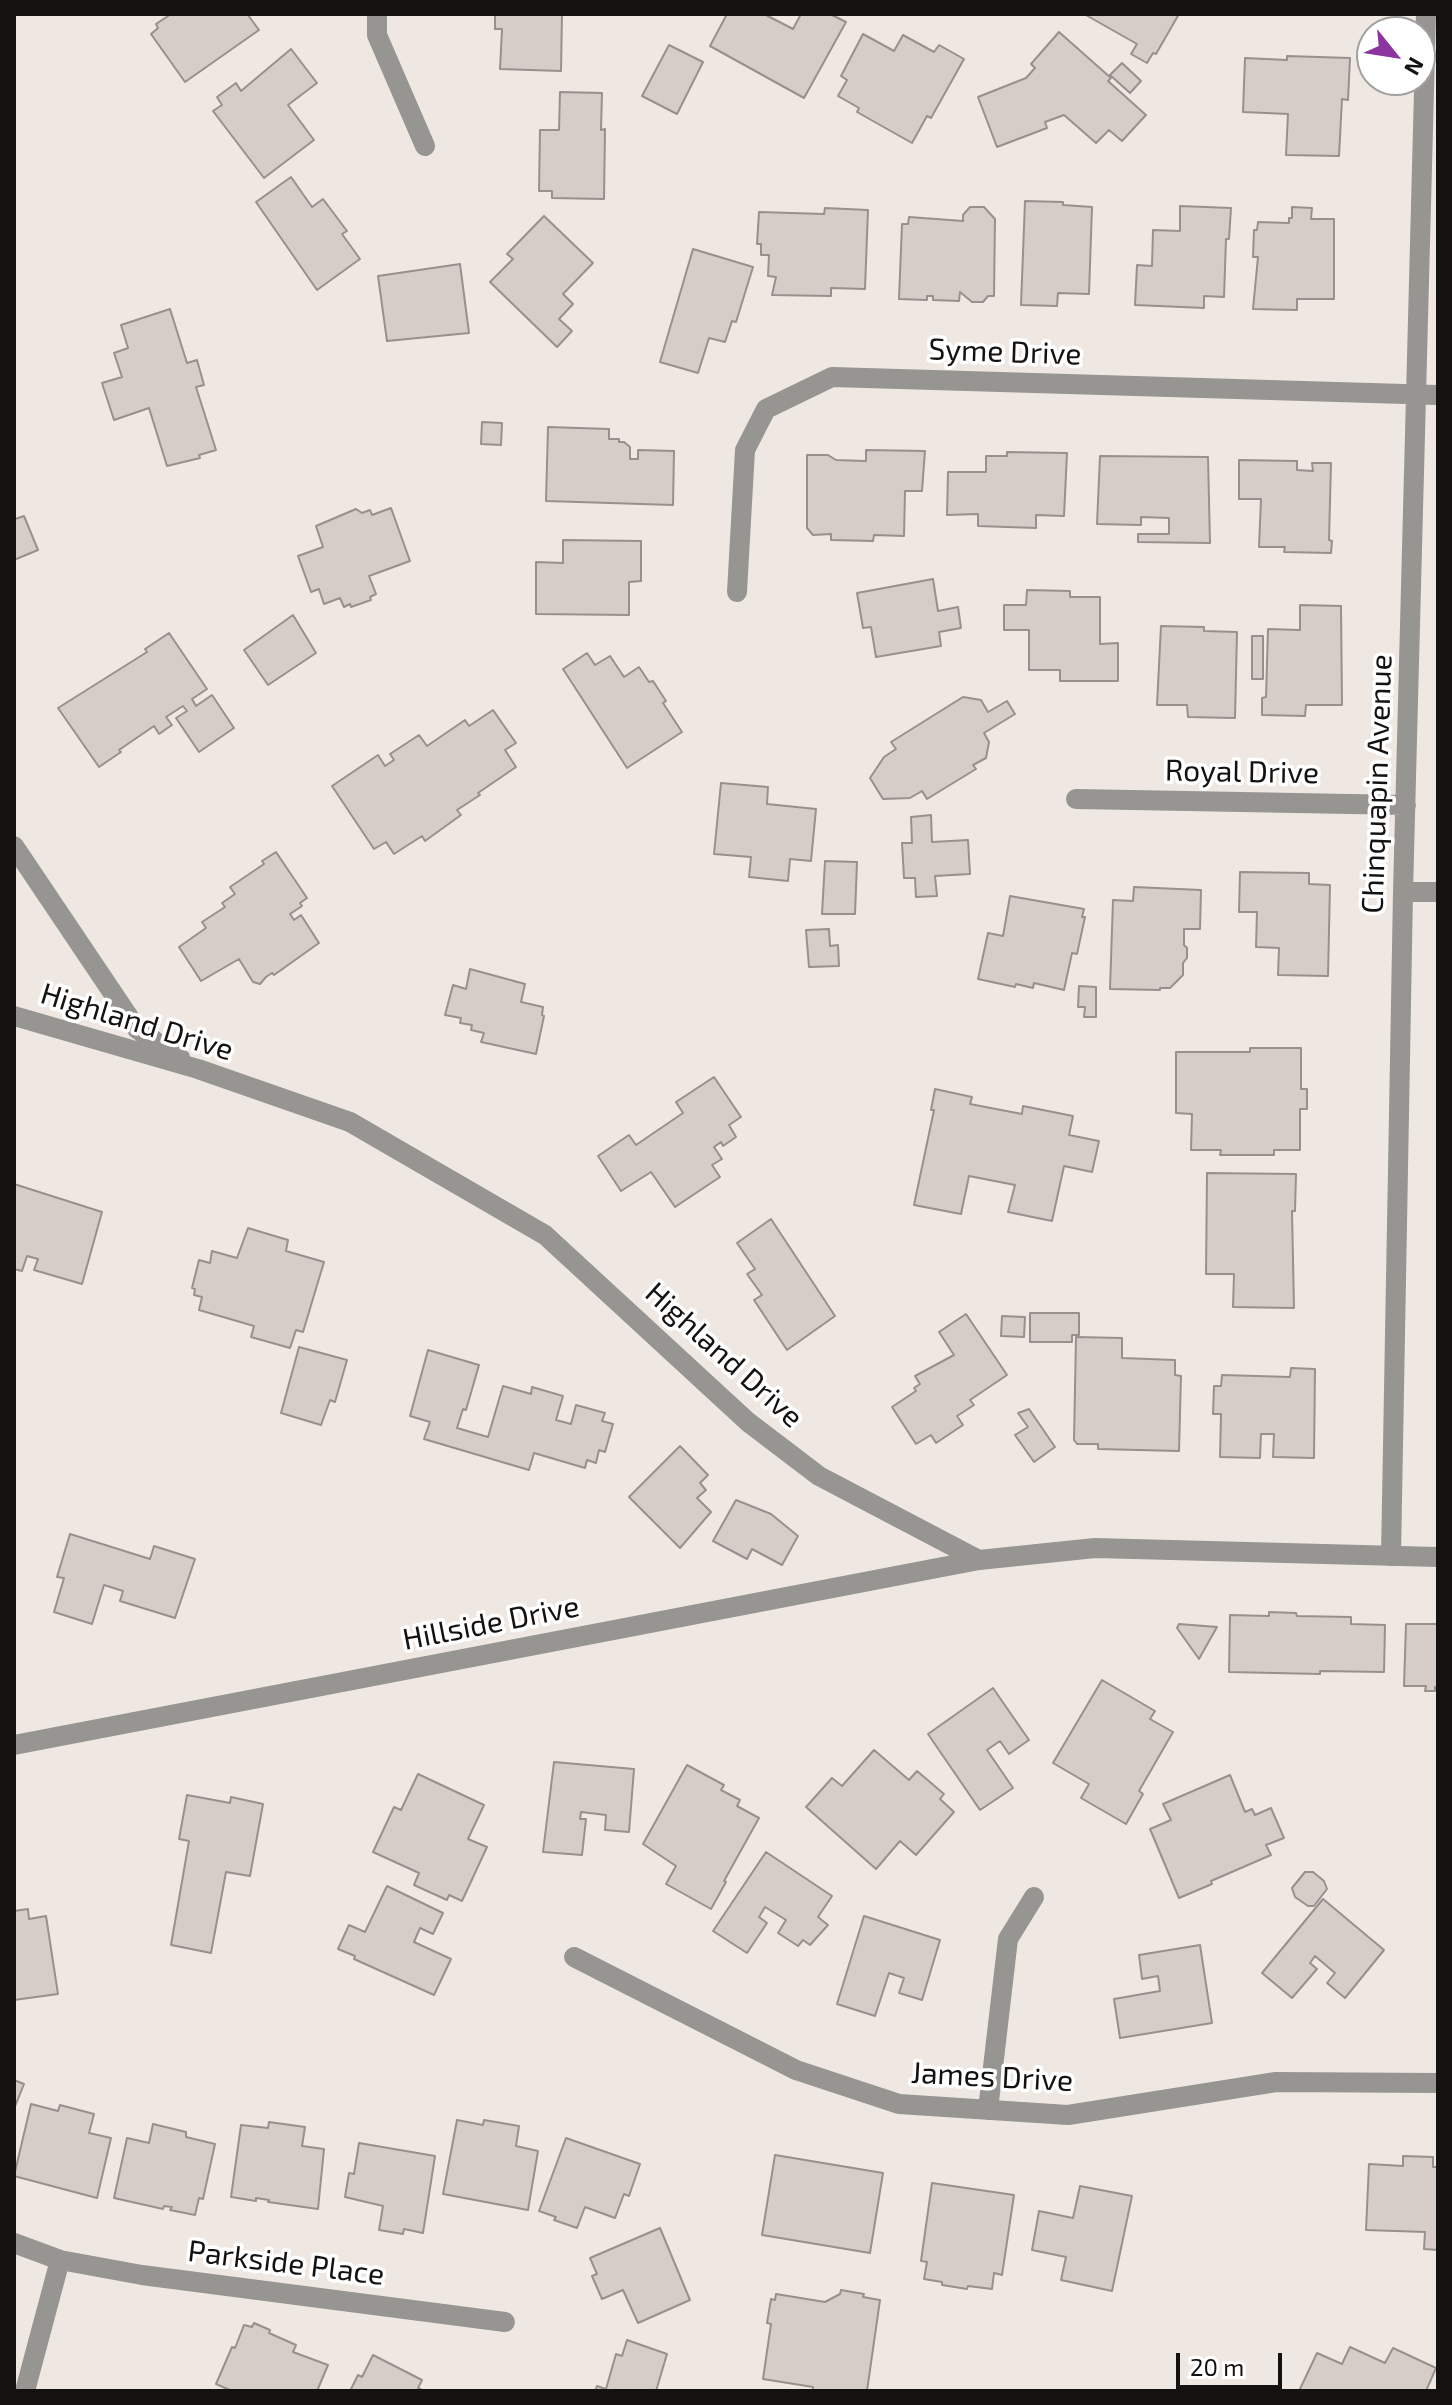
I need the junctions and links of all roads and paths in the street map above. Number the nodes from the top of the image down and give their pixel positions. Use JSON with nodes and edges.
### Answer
{"nodes":[{"id":1,"x":377,"y":14,"type":"edge"},
{"id":2,"x":1426,"y":14,"type":"edge"},
{"id":3,"x":425,"y":146,"type":"dead end"},
{"id":4,"x":1417,"y":394,"type":"junction"},
{"id":5,"x":1438,"y":395,"type":"edge"},
{"id":6,"x":737,"y":592,"type":"dead end"},
{"id":7,"x":1076,"y":799,"type":"dead end"},
{"id":8,"x":1406,"y":805,"type":"junction"},
{"id":9,"x":14,"y":846,"type":"edge"},
{"id":10,"x":1403,"y":892,"type":"junction"},
{"id":11,"x":1438,"y":892,"type":"edge"},
{"id":12,"x":14,"y":1016,"type":"edge"},
{"id":13,"x":198,"y":1069,"type":"junction"},
{"id":14,"x":1391,"y":1556,"type":"junction"},
{"id":15,"x":1438,"y":1557,"type":"edge"},
{"id":16,"x":979,"y":1560,"type":"junction"},
{"id":17,"x":14,"y":1745,"type":"edge"},
{"id":18,"x":1034,"y":1897,"type":"dead end"},
{"id":19,"x":574,"y":1957,"type":"dead end"},
{"id":20,"x":1438,"y":2083,"type":"edge"},
{"id":21,"x":988,"y":2110,"type":"junction"},
{"id":22,"x":14,"y":2243,"type":"edge"},
{"id":23,"x":60,"y":2260,"type":"junction"},
{"id":24,"x":505,"y":2322,"type":"dead end"},
{"id":25,"x":25,"y":2391,"type":"edge"}],
"edges":[{"from":1,"to":3,"type":"street"},
{"from":2,"to":4,"type":"street","name":"Chinquapin Avenue"},
{"from":4,"to":5,"type":"street","name":"Syme Drive"},
{"from":4,"to":6,"type":"street","name":"Syme Drive"},
{"from":4,"to":8,"type":"street","name":"Chinquapin Avenue"},
{"from":7,"to":8,"type":"street","name":"Royal Drive"},
{"from":8,"to":10,"type":"street","name":"Chinquapin Avenue"},
{"from":9,"to":13,"type":"street"},
{"from":10,"to":11,"type":"street"},
{"from":10,"to":14,"type":"street","name":"Chinquapin Avenue"},
{"from":12,"to":13,"type":"street","name":"Highland Drive"},
{"from":13,"to":16,"type":"street","name":"Highland Drive"},
{"from":14,"to":15,"type":"street"},
{"from":14,"to":16,"type":"street"},
{"from":16,"to":17,"type":"street","name":"Hillside Drive"},
{"from":18,"to":21,"type":"street"},
{"from":19,"to":21,"type":"street","name":"James Drive"},
{"from":20,"to":21,"type":"street","name":"James Drive"},
{"from":22,"to":23,"type":"street","name":"Parkside Place"},
{"from":23,"to":24,"type":"street","name":"Parkside Place"},
{"from":23,"to":25,"type":"street"}]}
